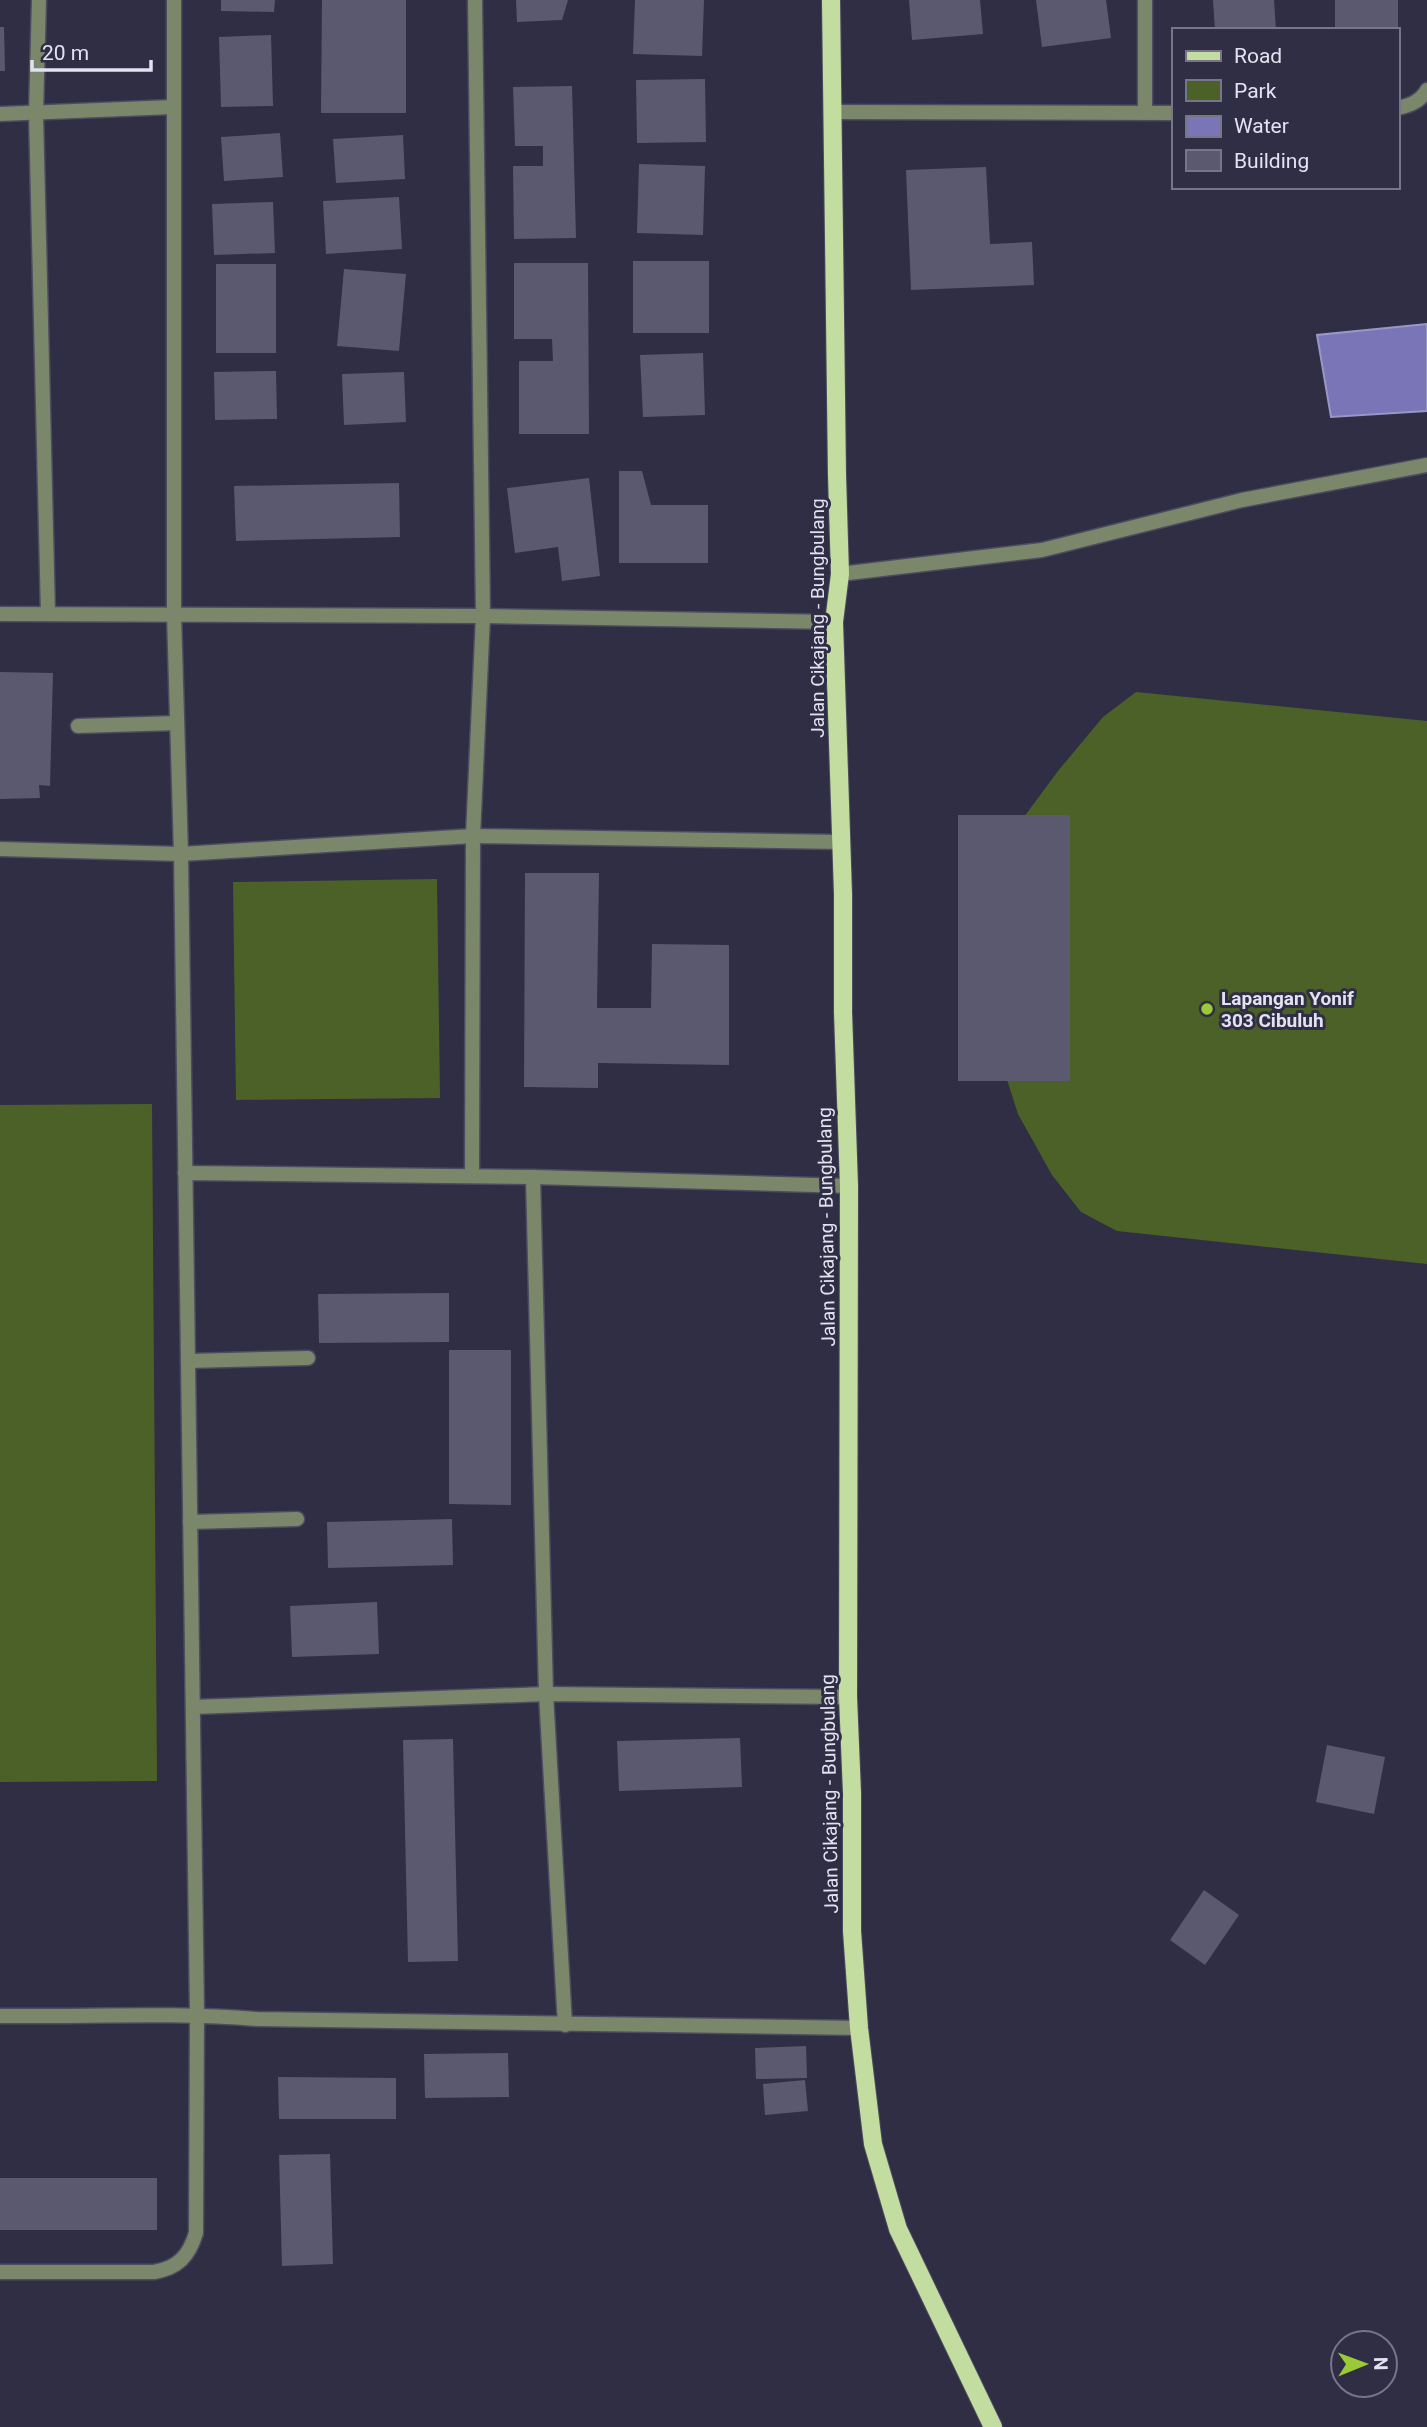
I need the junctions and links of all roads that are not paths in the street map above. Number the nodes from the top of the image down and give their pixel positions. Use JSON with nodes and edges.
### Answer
{"nodes":[{"id":1,"x":38,"y":0,"type":"edge"},
{"id":2,"x":174,"y":0,"type":"edge"},
{"id":3,"x":475,"y":0,"type":"edge"},
{"id":4,"x":831,"y":0,"type":"edge"},
{"id":5,"x":1145,"y":0,"type":"edge"},
{"id":6,"x":1427,"y":90,"type":"edge"},
{"id":7,"x":173,"y":107,"type":"junction"},
{"id":8,"x":1399,"y":108,"type":"edge"},
{"id":9,"x":831,"y":112,"type":"junction"},
{"id":10,"x":1145,"y":113,"type":"junction"},
{"id":11,"x":1172,"y":113,"type":"edge"},
{"id":12,"x":0,"y":114,"type":"edge"},
{"id":13,"x":36,"y":114,"type":"junction"},
{"id":14,"x":1427,"y":466,"type":"edge"},
{"id":15,"x":841,"y":574,"type":"junction"},
{"id":16,"x":0,"y":614,"type":"edge"},
{"id":17,"x":48,"y":614,"type":"junction"},
{"id":18,"x":174,"y":614,"type":"junction"},
{"id":19,"x":483,"y":616,"type":"junction"},
{"id":20,"x":834,"y":622,"type":"junction"},
{"id":21,"x":177,"y":723,"type":"junction"},
{"id":22,"x":78,"y":726,"type":"dead end"},
{"id":23,"x":473,"y":836,"type":"junction"},
{"id":24,"x":841,"y":842,"type":"junction"},
{"id":25,"x":0,"y":849,"type":"edge"},
{"id":26,"x":181,"y":854,"type":"junction"},
{"id":27,"x":186,"y":1172,"type":"junction"},
{"id":28,"x":472,"y":1176,"type":"junction"},
{"id":29,"x":533,"y":1177,"type":"junction"},
{"id":30,"x":849,"y":1186,"type":"junction"},
{"id":31,"x":308,"y":1358,"type":"dead end"},
{"id":32,"x":188,"y":1361,"type":"junction"},
{"id":33,"x":297,"y":1520,"type":"dead end"},
{"id":34,"x":190,"y":1522,"type":"junction"},
{"id":35,"x":546,"y":1694,"type":"junction"},
{"id":36,"x":848,"y":1697,"type":"junction"},
{"id":37,"x":193,"y":1707,"type":"junction"},
{"id":38,"x":197,"y":2014,"type":"junction"},
{"id":39,"x":0,"y":2016,"type":"edge"},
{"id":40,"x":565,"y":2025,"type":"junction"},
{"id":41,"x":859,"y":2028,"type":"junction"},
{"id":42,"x":0,"y":2272,"type":"edge"},
{"id":43,"x":993,"y":2427,"type":"edge"}],
"edges":[{"from":1,"to":13,"type":"street"},
{"from":2,"to":7,"type":"street"},
{"from":3,"to":19,"type":"street"},
{"from":4,"to":9,"type":"main road","name":"Jalan Cikajang - Bungbulang"},
{"from":5,"to":10,"type":"street"},
{"from":6,"to":8,"type":"street"},
{"from":7,"to":13,"type":"street"},
{"from":7,"to":18,"type":"street"},
{"from":9,"to":10,"type":"street"},
{"from":9,"to":15,"type":"main road","name":"Jalan Cikajang - Bungbulang"},
{"from":10,"to":11,"type":"street"},
{"from":12,"to":13,"type":"street"},
{"from":13,"to":17,"type":"street"},
{"from":14,"to":15,"type":"street"},
{"from":15,"to":20,"type":"main road","name":"Jalan Cikajang - Bungbulang"},
{"from":16,"to":17,"type":"street"},
{"from":17,"to":18,"type":"street"},
{"from":18,"to":19,"type":"street"},
{"from":18,"to":21,"type":"street"},
{"from":19,"to":20,"type":"street"},
{"from":19,"to":23,"type":"street"},
{"from":20,"to":24,"type":"main road","name":"Jalan Cikajang - Bungbulang"},
{"from":21,"to":22,"type":"street"},
{"from":21,"to":26,"type":"street"},
{"from":23,"to":24,"type":"street"},
{"from":23,"to":26,"type":"street"},
{"from":23,"to":28,"type":"street"},
{"from":24,"to":30,"type":"main road","name":"Jalan Cikajang - Bungbulang"},
{"from":25,"to":26,"type":"street"},
{"from":26,"to":27,"type":"street"},
{"from":27,"to":28,"type":"street"},
{"from":27,"to":32,"type":"street"},
{"from":28,"to":29,"type":"street"},
{"from":29,"to":30,"type":"street"},
{"from":29,"to":35,"type":"street"},
{"from":30,"to":36,"type":"main road","name":"Jalan Cikajang - Bungbulang"},
{"from":31,"to":32,"type":"street"},
{"from":32,"to":34,"type":"street"},
{"from":33,"to":34,"type":"street"},
{"from":34,"to":37,"type":"street"},
{"from":35,"to":36,"type":"street"},
{"from":35,"to":37,"type":"street"},
{"from":35,"to":40,"type":"street"},
{"from":36,"to":41,"type":"main road","name":"Jalan Cikajang - Bungbulang"},
{"from":37,"to":38,"type":"street"},
{"from":38,"to":39,"type":"street"},
{"from":38,"to":40,"type":"street"},
{"from":38,"to":42,"type":"street"},
{"from":40,"to":41,"type":"street"},
{"from":41,"to":43,"type":"main road","name":"Jalan Cikajang - Bungbulang"}]}
